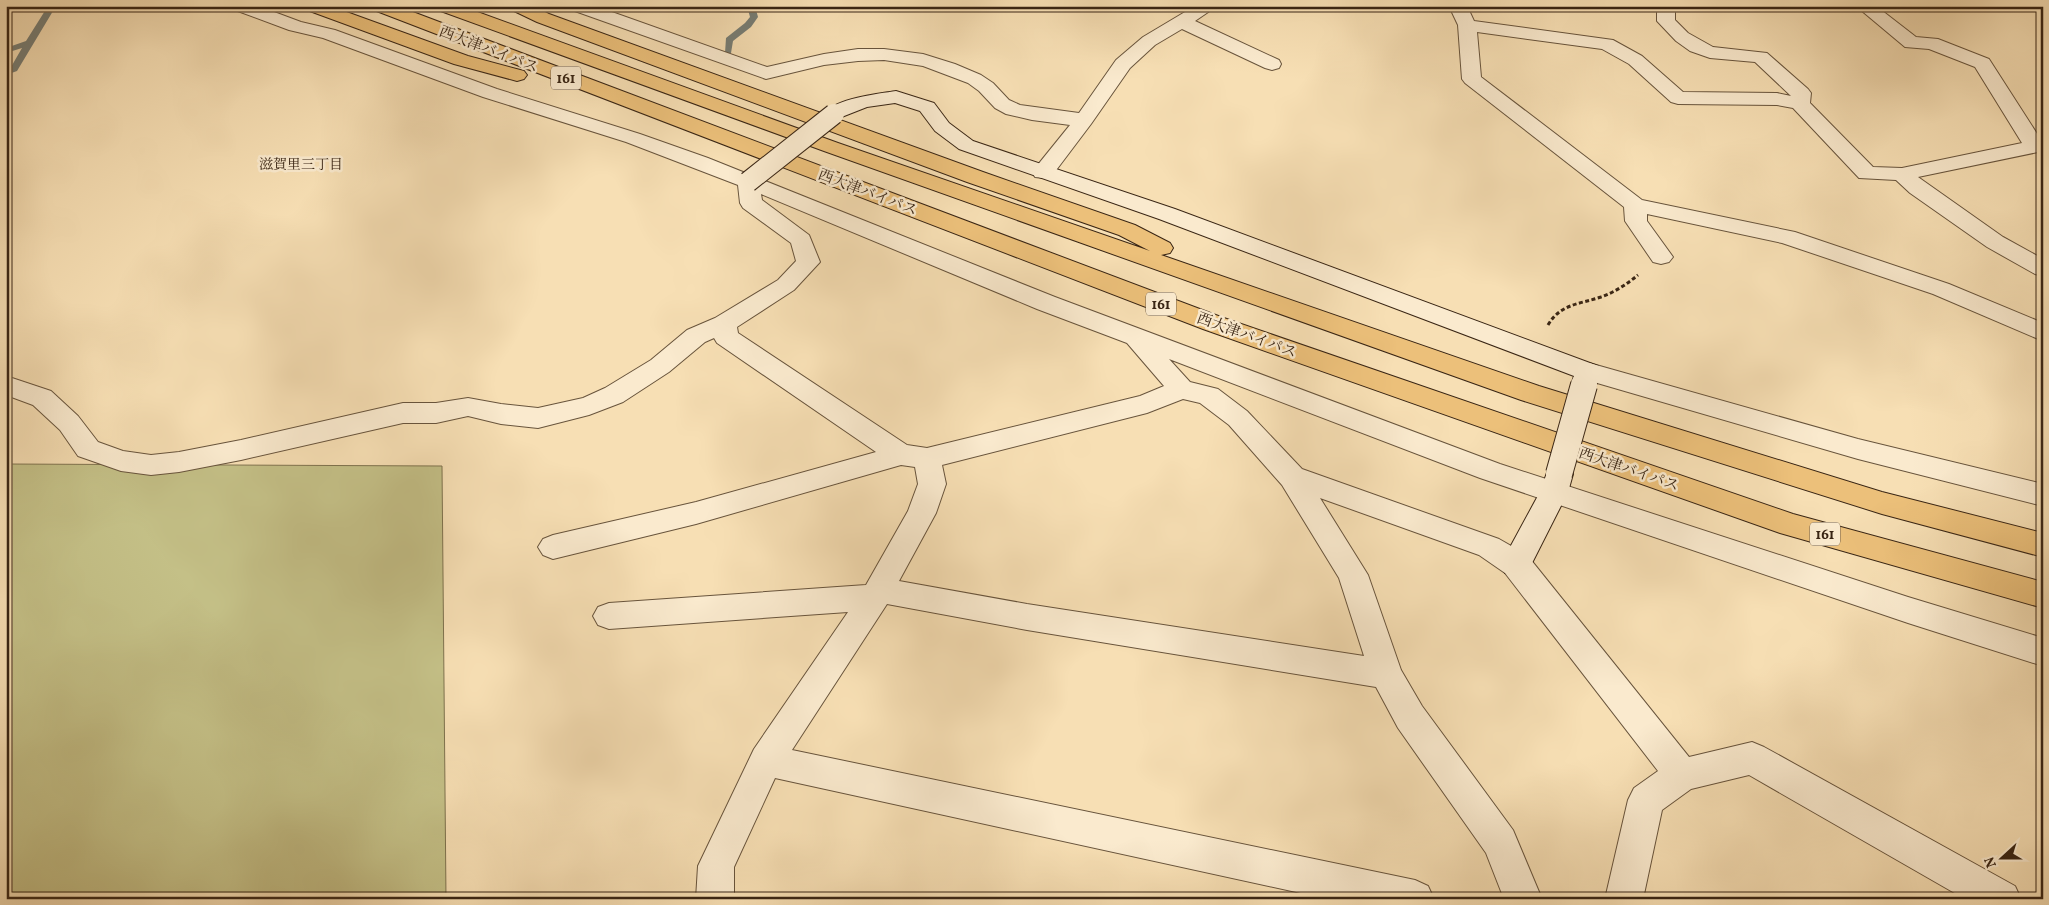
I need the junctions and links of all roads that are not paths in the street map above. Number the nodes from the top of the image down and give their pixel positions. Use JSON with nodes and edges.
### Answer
{"nodes":[{"id":1,"x":241,"y":6,"type":"edge"},
{"id":2,"x":314,"y":6,"type":"edge"},
{"id":3,"x":380,"y":6,"type":"edge"},
{"id":4,"x":444,"y":6,"type":"edge"},
{"id":5,"x":518,"y":6,"type":"edge"},
{"id":6,"x":578,"y":6,"type":"edge"},
{"id":7,"x":1208,"y":6,"type":"edge"},
{"id":8,"x":1666,"y":6,"type":"edge"},
{"id":9,"x":1865,"y":6,"type":"edge"},
{"id":10,"x":1462,"y":15,"type":"edge"},
{"id":11,"x":1181,"y":22,"type":"junction"},
{"id":12,"x":1272,"y":64,"type":"dead end"},
{"id":13,"x":1800,"y":104,"type":"junction"},
{"id":14,"x":660,"y":114,"type":"junction"},
{"id":15,"x":1084,"y":120,"type":"junction"},
{"id":16,"x":2039,"y":147,"type":"edge"},
{"id":17,"x":1043,"y":172,"type":"junction"},
{"id":18,"x":1902,"y":174,"type":"junction"},
{"id":19,"x":748,"y":182,"type":"junction"},
{"id":20,"x":1635,"y":205,"type":"junction"},
{"id":21,"x":1661,"y":257,"type":"road end"},
{"id":22,"x":2043,"y":269,"type":"edge"},
{"id":23,"x":1246,"y":292,"type":"junction"},
{"id":24,"x":724,"y":324,"type":"junction"},
{"id":25,"x":2043,"y":333,"type":"edge"},
{"id":26,"x":1136,"y":338,"type":"junction"},
{"id":27,"x":1587,"y":378,"type":"junction"},
{"id":28,"x":6,"y":385,"type":"edge"},
{"id":29,"x":1181,"y":389,"type":"junction"},
{"id":30,"x":914,"y":457,"type":"junction"},
{"id":31,"x":1292,"y":477,"type":"junction"},
{"id":32,"x":1556,"y":483,"type":"junction"},
{"id":33,"x":2043,"y":495,"type":"edge"},
{"id":34,"x":2043,"y":545,"type":"edge"},
{"id":35,"x":553,"y":547,"type":"dead end"},
{"id":36,"x":1516,"y":564,"type":"junction"},
{"id":37,"x":877,"y":593,"type":"junction"},
{"id":38,"x":2043,"y":595,"type":"edge"},
{"id":39,"x":608,"y":616,"type":"dead end"},
{"id":40,"x":2043,"y":652,"type":"edge"},
{"id":41,"x":1386,"y":674,"type":"junction"},
{"id":42,"x":766,"y":760,"type":"junction"},
{"id":43,"x":1682,"y":776,"type":"junction"},
{"id":44,"x":715,"y":899,"type":"edge"},
{"id":45,"x":1415,"y":899,"type":"edge"},
{"id":46,"x":1523,"y":899,"type":"edge"},
{"id":47,"x":1624,"y":899,"type":"edge"},
{"id":48,"x":2002,"y":899,"type":"edge"}],
"edges":[{"from":1,"to":19,"type":"street"},
{"from":2,"to":14,"type":"highway"},
{"from":3,"to":14,"type":"highway","name":"西大津バイパス","number":"161"},
{"from":4,"to":23,"type":"highway","name":"西大津バイパス","number":"161"},
{"from":5,"to":23,"type":"highway"},
{"from":6,"to":15,"type":"street"},
{"from":7,"to":11,"type":"street"},
{"from":8,"to":13,"type":"street"},
{"from":9,"to":16,"type":"street"},
{"from":10,"to":13,"type":"street"},
{"from":10,"to":20,"type":"street"},
{"from":11,"to":12,"type":"street"},
{"from":11,"to":15,"type":"street"},
{"from":13,"to":18,"type":"street"},
{"from":14,"to":38,"type":"highway","name":"西大津バイパス","number":"161"},
{"from":15,"to":17,"type":"street"},
{"from":16,"to":18,"type":"street"},
{"from":17,"to":19,"type":"street","bridge":true},
{"from":17,"to":27,"type":"street"},
{"from":18,"to":22,"type":"street"},
{"from":19,"to":24,"type":"street"},
{"from":19,"to":26,"type":"street"},
{"from":20,"to":21,"type":"street"},
{"from":20,"to":25,"type":"street"},
{"from":23,"to":34,"type":"highway","name":"西大津バイパス","number":"161"},
{"from":24,"to":28,"type":"street"},
{"from":24,"to":30,"type":"street"},
{"from":26,"to":29,"type":"street"},
{"from":26,"to":32,"type":"street"},
{"from":27,"to":32,"type":"street","bridge":true},
{"from":27,"to":33,"type":"street"},
{"from":29,"to":30,"type":"street"},
{"from":29,"to":31,"type":"street"},
{"from":30,"to":35,"type":"street"},
{"from":30,"to":37,"type":"street"},
{"from":31,"to":36,"type":"street"},
{"from":31,"to":41,"type":"street"},
{"from":32,"to":36,"type":"street"},
{"from":32,"to":40,"type":"street"},
{"from":36,"to":43,"type":"street"},
{"from":37,"to":39,"type":"street"},
{"from":37,"to":41,"type":"street"},
{"from":37,"to":42,"type":"street"},
{"from":41,"to":46,"type":"street"},
{"from":42,"to":44,"type":"street"},
{"from":42,"to":45,"type":"street"},
{"from":43,"to":47,"type":"street"},
{"from":43,"to":48,"type":"street"}]}
